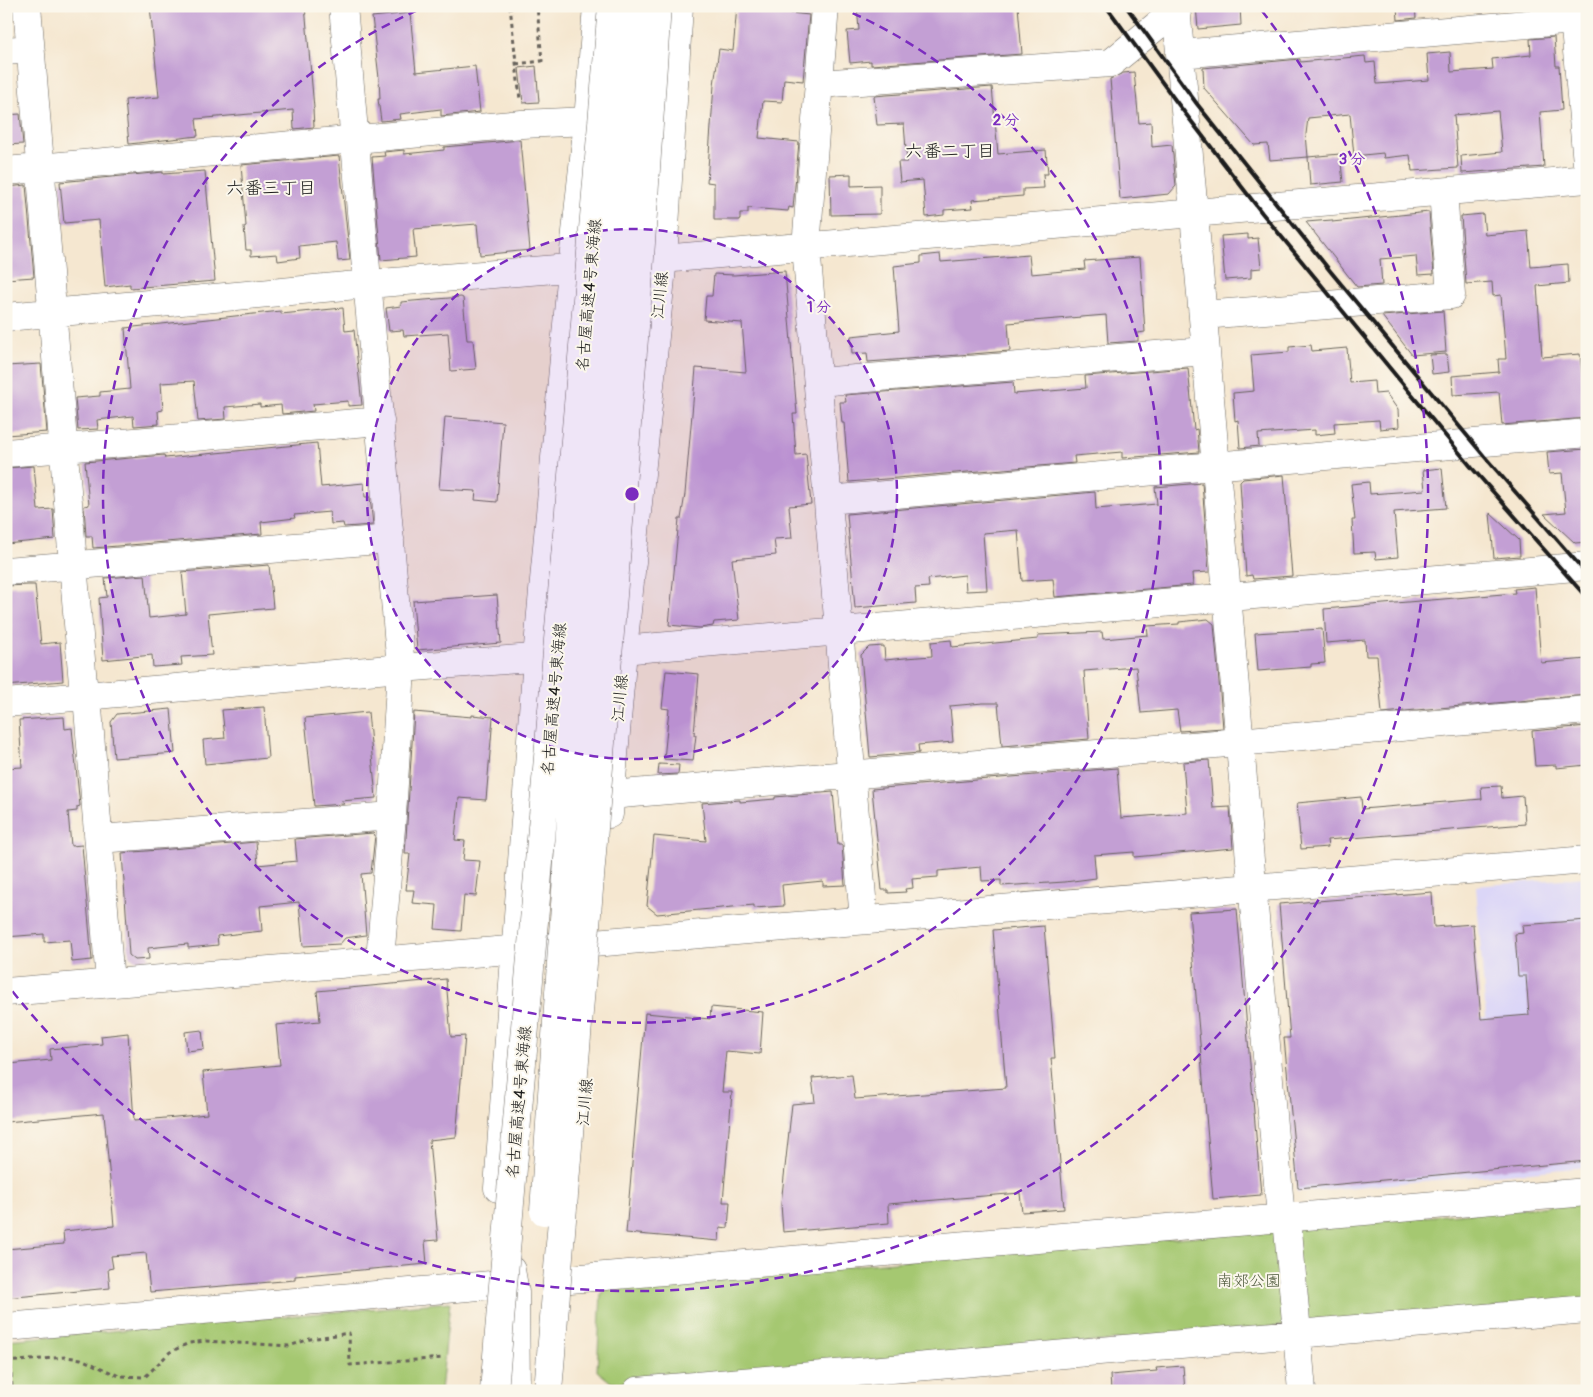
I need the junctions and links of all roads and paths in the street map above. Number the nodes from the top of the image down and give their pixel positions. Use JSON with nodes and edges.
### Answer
{"nodes":[{"id":1,"x":27,"y":6,"type":"edge"},
{"id":2,"x":343,"y":6,"type":"edge"},
{"id":3,"x":510,"y":6,"type":"edge"},
{"id":4,"x":537,"y":6,"type":"edge"},
{"id":5,"x":597,"y":6,"type":"edge"},
{"id":6,"x":612,"y":6,"type":"edge"},
{"id":7,"x":637,"y":6,"type":"edge"},
{"id":8,"x":657,"y":6,"type":"edge"},
{"id":9,"x":679,"y":6,"type":"edge"},
{"id":10,"x":825,"y":6,"type":"edge"},
{"id":11,"x":1176,"y":8,"type":"edge"},
{"id":12,"x":1574,"y":13,"type":"edge"},
{"id":13,"x":18,"y":50,"type":"edge"},
{"id":14,"x":1180,"y":54,"type":"junction"},
{"id":15,"x":516,"y":64,"type":"junction"},
{"id":16,"x":819,"y":84,"type":"junction"},
{"id":17,"x":588,"y":121,"type":"junction"},
{"id":18,"x":522,"y":124,"type":"junction"},
{"id":19,"x":355,"y":139,"type":"junction"},
{"id":20,"x":1587,"y":163,"type":"edge"},
{"id":21,"x":41,"y":168,"type":"junction"},
{"id":22,"x":6,"y":171,"type":"edge"},
{"id":23,"x":1587,"y":180,"type":"edge"},
{"id":24,"x":1443,"y":192,"type":"junction"},
{"id":25,"x":1194,"y":214,"type":"junction"},
{"id":26,"x":806,"y":247,"type":"junction"},
{"id":27,"x":663,"y":258,"type":"junction"},
{"id":28,"x":572,"y":269,"type":"junction"},
{"id":29,"x":368,"y":284,"type":"junction"},
{"id":30,"x":52,"y":313,"type":"junction"},
{"id":31,"x":1203,"y":315,"type":"junction"},
{"id":32,"x":6,"y":317,"type":"edge"},
{"id":33,"x":1206,"y":351,"type":"junction"},
{"id":34,"x":818,"y":382,"type":"junction"},
{"id":35,"x":380,"y":421,"type":"junction"},
{"id":36,"x":1587,"y":433,"type":"edge"},
{"id":37,"x":64,"y":448,"type":"junction"},
{"id":38,"x":6,"y":453,"type":"edge"},
{"id":39,"x":1216,"y":466,"type":"junction"},
{"id":40,"x":828,"y":500,"type":"junction"},
{"id":41,"x":390,"y":539,"type":"junction"},
{"id":42,"x":73,"y":565,"type":"junction"},
{"id":43,"x":1587,"y":566,"type":"edge"},
{"id":44,"x":6,"y":571,"type":"edge"},
{"id":45,"x":1227,"y":598,"type":"junction"},
{"id":46,"x":839,"y":630,"type":"junction"},
{"id":47,"x":623,"y":650,"type":"junction"},
{"id":48,"x":537,"y":658,"type":"junction"},
{"id":49,"x":401,"y":668,"type":"junction"},
{"id":50,"x":86,"y":696,"type":"junction"},
{"id":51,"x":6,"y":703,"type":"edge"},
{"id":52,"x":1587,"y":710,"type":"edge"},
{"id":53,"x":1239,"y":742,"type":"junction"},
{"id":54,"x":851,"y":775,"type":"junction"},
{"id":55,"x":610,"y":795,"type":"junction"},
{"id":56,"x":392,"y":816,"type":"junction"},
{"id":57,"x":99,"y":839,"type":"junction"},
{"id":58,"x":1587,"y":860,"type":"edge"},
{"id":59,"x":1252,"y":887,"type":"junction"},
{"id":60,"x":864,"y":920,"type":"junction"},
{"id":61,"x":597,"y":941,"type":"junction"},
{"id":62,"x":515,"y":950,"type":"junction"},
{"id":63,"x":380,"y":960,"type":"junction"},
{"id":64,"x":110,"y":983,"type":"junction"},
{"id":65,"x":6,"y":992,"type":"edge"},
{"id":66,"x":1587,"y":1192,"type":"edge"},
{"id":67,"x":497,"y":1198,"type":"junction"},
{"id":68,"x":1284,"y":1218,"type":"junction"},
{"id":69,"x":560,"y":1251,"type":"junction"},
{"id":70,"x":570,"y":1280,"type":"junction"},
{"id":71,"x":491,"y":1285,"type":"junction"},
{"id":72,"x":1587,"y":1310,"type":"edge"},
{"id":73,"x":7,"y":1327,"type":"edge"},
{"id":74,"x":1297,"y":1335,"type":"junction"},
{"id":75,"x":444,"y":1358,"type":"dead end"},
{"id":76,"x":8,"y":1362,"type":"edge"},
{"id":77,"x":705,"y":1388,"type":"edge"},
{"id":78,"x":12,"y":1391,"type":"edge"},
{"id":79,"x":483,"y":1391,"type":"edge"},
{"id":80,"x":494,"y":1391,"type":"edge"},
{"id":81,"x":516,"y":1391,"type":"edge"},
{"id":82,"x":548,"y":1391,"type":"edge"},
{"id":83,"x":560,"y":1391,"type":"edge"},
{"id":84,"x":636,"y":1391,"type":"edge"},
{"id":85,"x":1302,"y":1391,"type":"edge"}],
"edges":[{"from":1,"to":13,"type":"main road"},
{"from":2,"to":19,"type":"main road"},
{"from":3,"to":15,"type":"path"},
{"from":4,"to":15,"type":"path"},
{"from":5,"to":17,"type":"main road"},
{"from":6,"to":80,"type":"main road","name":"名古屋高速4号東海線","bridge":true},
{"from":7,"to":69,"type":"main road","bridge":true},
{"from":8,"to":69,"type":"main road","bridge":true},
{"from":9,"to":27,"type":"main road","name":"江川線"},
{"from":10,"to":16,"type":"main road"},
{"from":11,"to":14,"type":"main road"},
{"from":11,"to":16,"type":"main road"},
{"from":12,"to":14,"type":"main road"},
{"from":12,"to":20,"type":"main road"},
{"from":13,"to":21,"type":"main road"},
{"from":14,"to":25,"type":"main road"},
{"from":15,"to":18,"type":"path"},
{"from":16,"to":26,"type":"main road"},
{"from":17,"to":18,"type":"main road"},
{"from":17,"to":28,"type":"main road"},
{"from":18,"to":19,"type":"main road"},
{"from":19,"to":21,"type":"main road"},
{"from":19,"to":29,"type":"main road"},
{"from":21,"to":22,"type":"main road"},
{"from":21,"to":30,"type":"main road"},
{"from":23,"to":24,"type":"main road"},
{"from":24,"to":25,"type":"main road"},
{"from":24,"to":31,"type":"main road"},
{"from":25,"to":26,"type":"main road"},
{"from":25,"to":31,"type":"main road"},
{"from":26,"to":27,"type":"main road"},
{"from":26,"to":34,"type":"main road"},
{"from":27,"to":28,"type":"main road"},
{"from":27,"to":47,"type":"main road","name":"江川線"},
{"from":28,"to":29,"type":"main road"},
{"from":28,"to":48,"type":"main road"},
{"from":29,"to":30,"type":"main road"},
{"from":29,"to":35,"type":"main road"},
{"from":30,"to":32,"type":"main road"},
{"from":30,"to":37,"type":"main road"},
{"from":31,"to":33,"type":"main road"},
{"from":33,"to":34,"type":"main road"},
{"from":33,"to":39,"type":"main road"},
{"from":34,"to":40,"type":"main road"},
{"from":35,"to":37,"type":"main road"},
{"from":35,"to":41,"type":"main road"},
{"from":36,"to":39,"type":"main road"},
{"from":37,"to":38,"type":"main road"},
{"from":37,"to":42,"type":"main road"},
{"from":39,"to":40,"type":"main road"},
{"from":39,"to":45,"type":"main road"},
{"from":40,"to":46,"type":"main road"},
{"from":41,"to":42,"type":"main road"},
{"from":41,"to":49,"type":"main road"},
{"from":42,"to":44,"type":"main road"},
{"from":42,"to":50,"type":"main road"},
{"from":43,"to":45,"type":"main road"},
{"from":45,"to":46,"type":"main road"},
{"from":45,"to":53,"type":"main road"},
{"from":46,"to":47,"type":"main road"},
{"from":46,"to":54,"type":"main road"},
{"from":47,"to":48,"type":"main road"},
{"from":47,"to":55,"type":"main road","name":"江川線"},
{"from":48,"to":49,"type":"main road"},
{"from":48,"to":62,"type":"main road"},
{"from":49,"to":50,"type":"main road"},
{"from":49,"to":56,"type":"main road"},
{"from":50,"to":51,"type":"main road"},
{"from":50,"to":57,"type":"main road"},
{"from":52,"to":53,"type":"main road"},
{"from":53,"to":54,"type":"main road"},
{"from":53,"to":59,"type":"main road"},
{"from":54,"to":55,"type":"main road"},
{"from":54,"to":60,"type":"main road"},
{"from":55,"to":61,"type":"main road","name":"江川線"},
{"from":56,"to":57,"type":"main road"},
{"from":56,"to":63,"type":"main road"},
{"from":57,"to":64,"type":"main road"},
{"from":58,"to":59,"type":"main road"},
{"from":59,"to":60,"type":"main road"},
{"from":59,"to":68,"type":"main road"},
{"from":60,"to":61,"type":"main road"},
{"from":61,"to":62,"type":"main road"},
{"from":61,"to":70,"type":"main road","name":"江川線"},
{"from":62,"to":63,"type":"main road"},
{"from":62,"to":67,"type":"main road"},
{"from":63,"to":64,"type":"main road"},
{"from":64,"to":65,"type":"main road"},
{"from":66,"to":68,"type":"main road"},
{"from":67,"to":71,"type":"main road"},
{"from":67,"to":81,"type":"main road"},
{"from":68,"to":70,"type":"main road"},
{"from":68,"to":74,"type":"main road"},
{"from":69,"to":82,"type":"main road","bridge":true},
{"from":70,"to":83,"type":"main road","name":"江川線"},
{"from":71,"to":73,"type":"main road"},
{"from":71,"to":79,"type":"main road"},
{"from":72,"to":74,"type":"main road"},
{"from":73,"to":76,"type":"path"},
{"from":74,"to":77,"type":"main road"},
{"from":74,"to":85,"type":"main road"},
{"from":75,"to":76,"type":"path"},
{"from":76,"to":78,"type":"path"},
{"from":77,"to":84,"type":"main road"}]}
